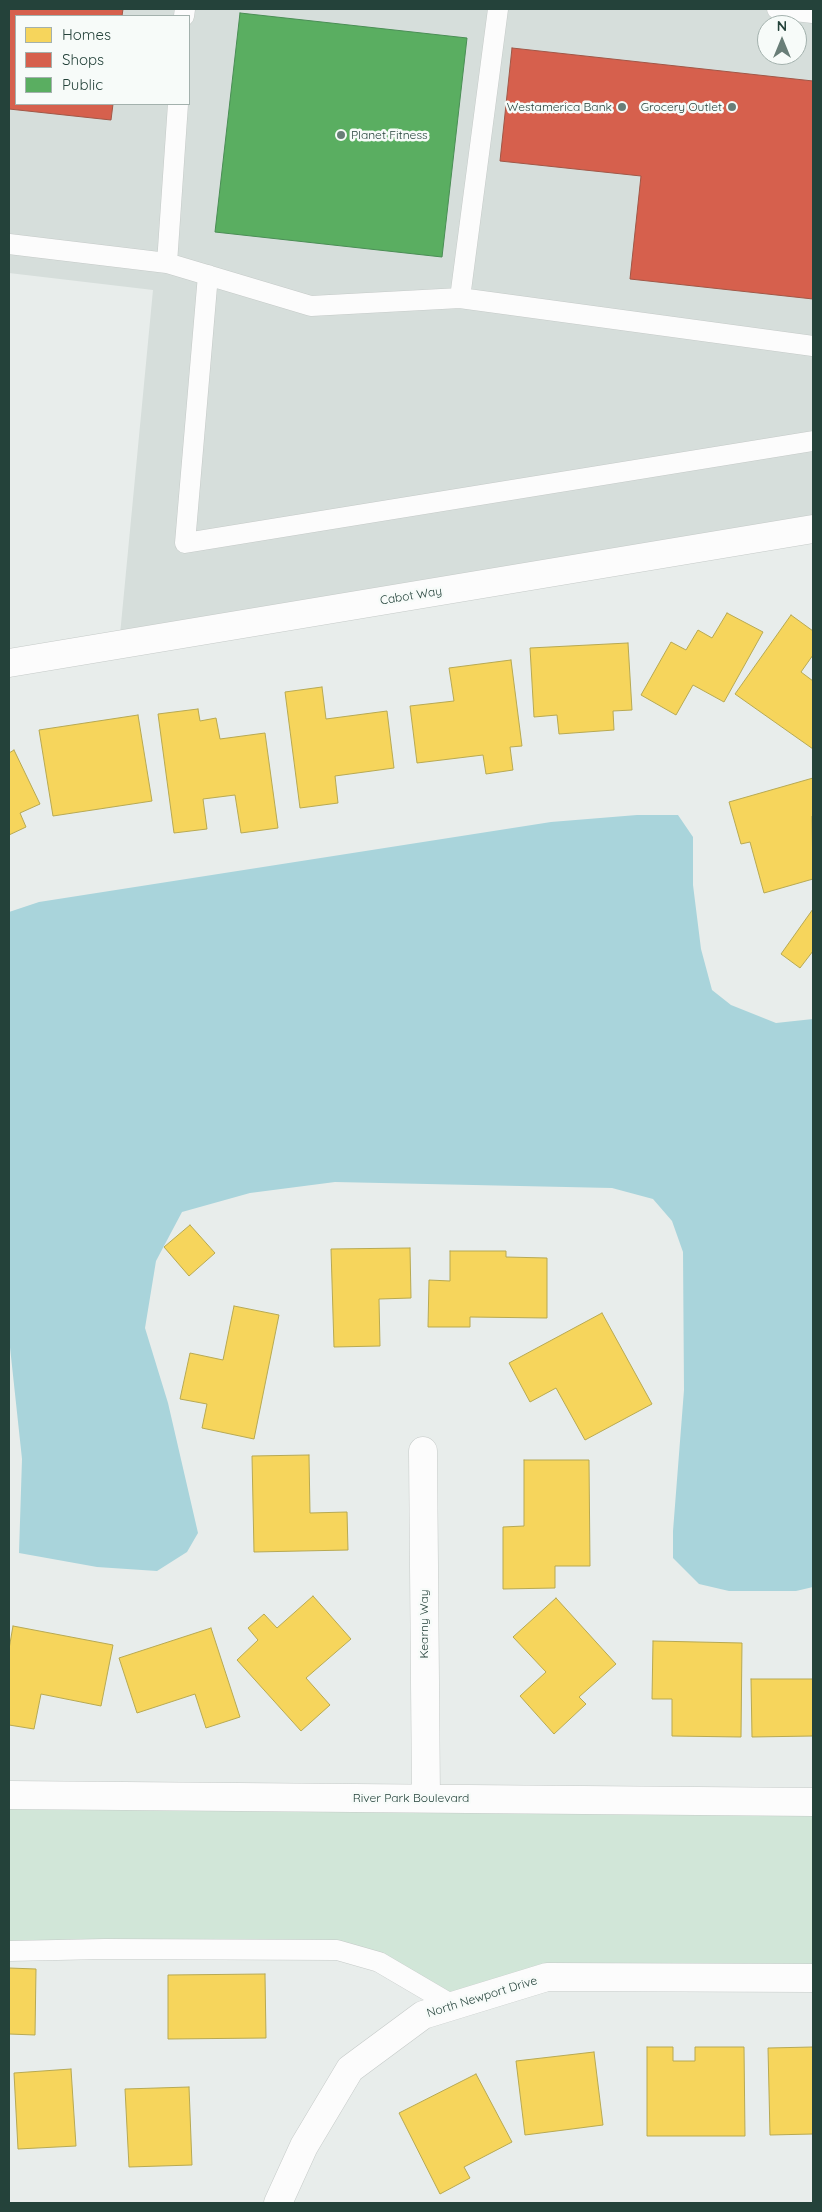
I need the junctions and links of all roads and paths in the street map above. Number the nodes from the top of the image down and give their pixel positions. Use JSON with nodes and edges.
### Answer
{"nodes":[{"id":1,"x":498,"y":9,"type":"edge"},
{"id":2,"x":777,"y":9,"type":"edge"},
{"id":3,"x":813,"y":13,"type":"edge"},
{"id":4,"x":178,"y":105,"type":"edge"},
{"id":5,"x":9,"y":244,"type":"edge"},
{"id":6,"x":167,"y":263,"type":"junction"},
{"id":7,"x":208,"y":275,"type":"junction"},
{"id":8,"x":460,"y":298,"type":"junction"},
{"id":9,"x":813,"y":346,"type":"edge"},
{"id":10,"x":813,"y":441,"type":"edge"},
{"id":11,"x":813,"y":529,"type":"edge"},
{"id":12,"x":9,"y":663,"type":"edge"},
{"id":13,"x":423,"y":1450,"type":"dead end"},
{"id":14,"x":9,"y":1795,"type":"edge"},
{"id":15,"x":426,"y":1798,"type":"junction"},
{"id":16,"x":813,"y":1802,"type":"edge"},
{"id":17,"x":9,"y":1951,"type":"edge"},
{"id":18,"x":813,"y":1978,"type":"edge"},
{"id":19,"x":454,"y":2006,"type":"junction"},
{"id":20,"x":278,"y":2203,"type":"edge"}],
"edges":[{"from":1,"to":8,"type":"lane"},
{"from":2,"to":3,"type":"lane"},
{"from":4,"to":6,"type":"lane"},
{"from":5,"to":6,"type":"lane"},
{"from":6,"to":7,"type":"lane"},
{"from":7,"to":8,"type":"lane"},
{"from":7,"to":10,"type":"lane"},
{"from":8,"to":9,"type":"lane"},
{"from":11,"to":12,"type":"street","name":"Cabot Way"},
{"from":13,"to":15,"type":"street","name":"Kearny Way"},
{"from":14,"to":15,"type":"street","name":"River Park Boulevard"},
{"from":15,"to":16,"type":"street","name":"River Park Boulevard"},
{"from":17,"to":19,"type":"lane"},
{"from":18,"to":19,"type":"street","name":"North Newport Drive"},
{"from":19,"to":20,"type":"street","name":"North Newport Drive"}]}
